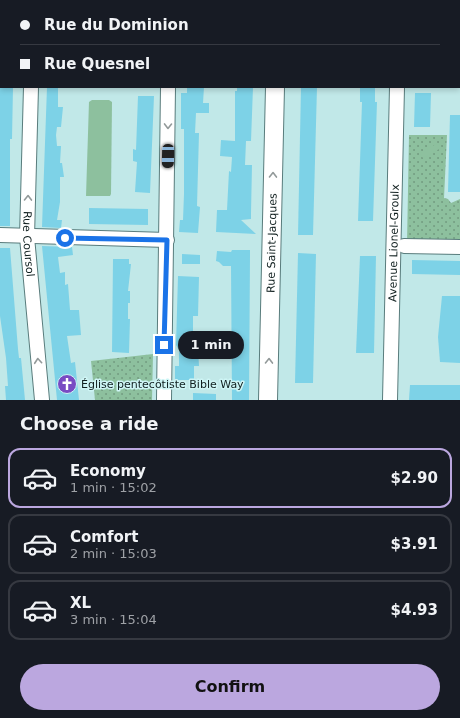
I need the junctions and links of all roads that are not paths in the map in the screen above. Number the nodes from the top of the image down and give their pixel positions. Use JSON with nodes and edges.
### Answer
{"nodes":[{"id":1,"x":31,"y":88,"type":"edge"},
{"id":2,"x":168,"y":88,"type":"edge"},
{"id":3,"x":275,"y":88,"type":"edge"},
{"id":4,"x":397,"y":88,"type":"edge"},
{"id":5,"x":0,"y":235,"type":"edge"},
{"id":6,"x":27,"y":237,"type":"junction"},
{"id":7,"x":167,"y":240,"type":"junction"},
{"id":8,"x":404,"y":246,"type":"dead end"},
{"id":9,"x":460,"y":247,"type":"edge"},
{"id":10,"x":42,"y":400,"type":"edge"},
{"id":11,"x":164,"y":400,"type":"edge"},
{"id":12,"x":268,"y":400,"type":"edge"},
{"id":13,"x":390,"y":400,"type":"edge"}],
"edges":[{"from":6,"to":1,"type":"street","name":"Rue Coursol","one_way":true},
{"from":2,"to":7,"type":"street","one_way":true},
{"from":12,"to":3,"type":"main road","name":"Rue Saint-Jacques","one_way":true},
{"from":4,"to":13,"type":"street","name":"Avenue Lionel-Groulx"},
{"from":5,"to":6,"type":"street"},
{"from":6,"to":7,"type":"street"},
{"from":10,"to":6,"type":"street","name":"Rue Coursol","one_way":true},
{"from":7,"to":11,"type":"street"},
{"from":8,"to":9,"type":"street"}]}
